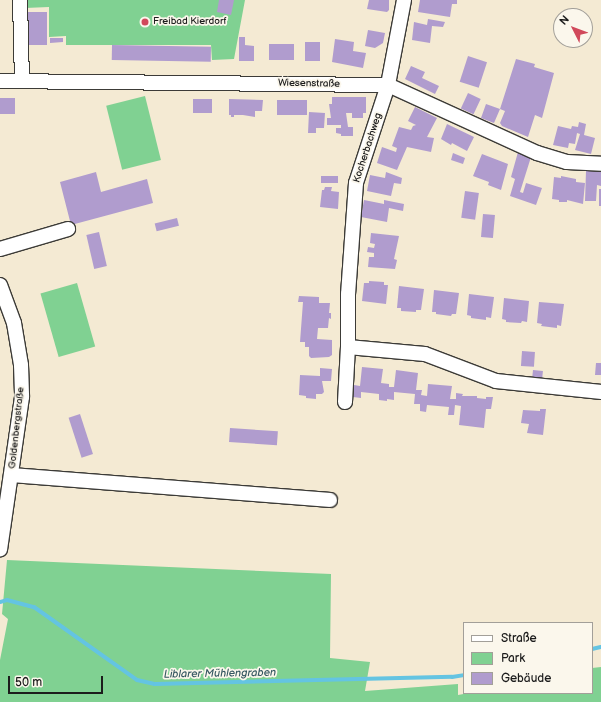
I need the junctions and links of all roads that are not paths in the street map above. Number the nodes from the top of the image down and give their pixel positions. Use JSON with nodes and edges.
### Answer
{"nodes":[{"id":1,"x":20,"y":0,"type":"edge"},
{"id":2,"x":404,"y":0,"type":"edge"},
{"id":3,"x":0,"y":81,"type":"edge"},
{"id":4,"x":22,"y":81,"type":"junction"},
{"id":5,"x":388,"y":85,"type":"junction"},
{"id":6,"x":601,"y":164,"type":"edge"},
{"id":7,"x":68,"y":229,"type":"dead end"},
{"id":8,"x":0,"y":249,"type":"edge"},
{"id":9,"x":0,"y":285,"type":"edge"},
{"id":10,"x":348,"y":347,"type":"junction"},
{"id":11,"x":601,"y":392,"type":"edge"},
{"id":12,"x":345,"y":402,"type":"dead end"},
{"id":13,"x":12,"y":475,"type":"junction"},
{"id":14,"x":330,"y":500,"type":"dead end"},
{"id":15,"x":0,"y":549,"type":"edge"}],
"edges":[{"from":1,"to":4,"type":"street"},
{"from":2,"to":5,"type":"street","name":"Kocherbachweg"},
{"from":3,"to":4,"type":"street","name":"Wiesenstraße"},
{"from":4,"to":5,"type":"street","name":"Wiesenstraße"},
{"from":5,"to":6,"type":"street","name":"Wiesenstraße"},
{"from":5,"to":10,"type":"street","name":"Kocherbachweg"},
{"from":7,"to":8,"type":"street"},
{"from":9,"to":13,"type":"street","name":"Goldenbergstraße"},
{"from":10,"to":11,"type":"street"},
{"from":10,"to":12,"type":"street","name":"Kocherbachweg"},
{"from":13,"to":14,"type":"street"},
{"from":13,"to":15,"type":"street","name":"Goldenbergstraße"}]}
